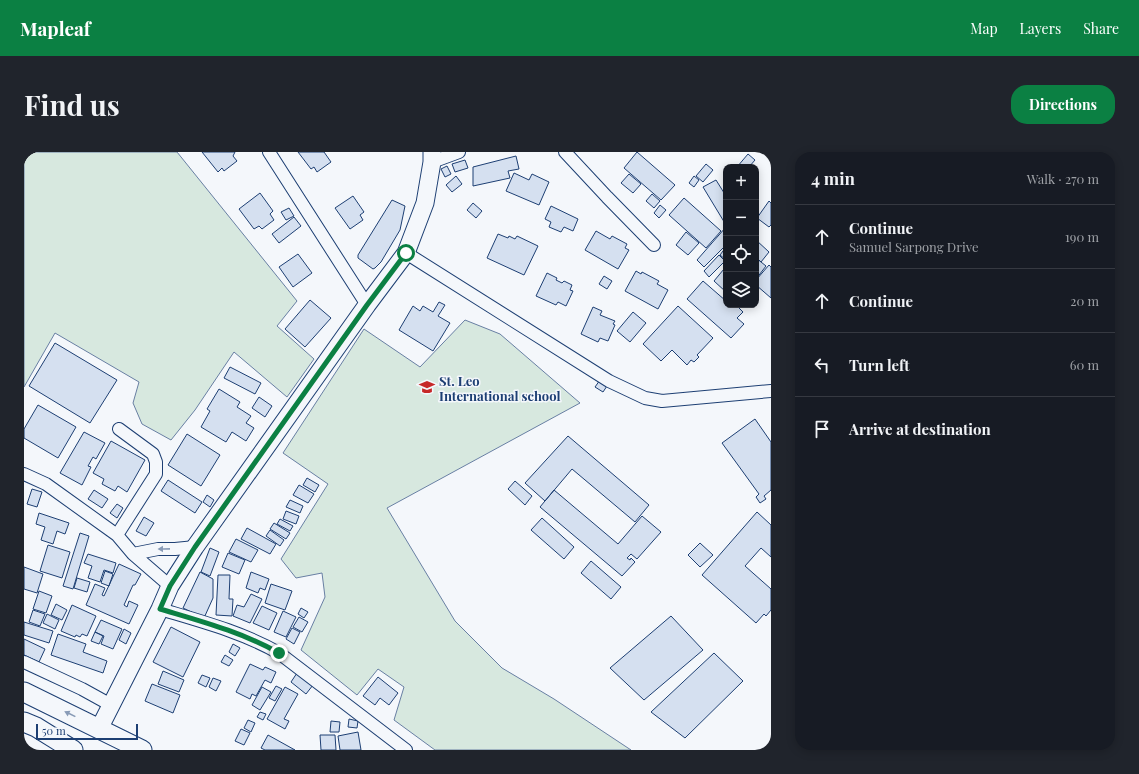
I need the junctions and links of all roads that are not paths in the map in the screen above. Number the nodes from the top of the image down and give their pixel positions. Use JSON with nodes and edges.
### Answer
{"nodes":[{"id":1,"x":269,"y":152,"type":"edge"},
{"id":2,"x":459,"y":152,"type":"edge"},
{"id":3,"x":565,"y":152,"type":"edge"},
{"id":4,"x":432,"y":157,"type":"edge"},
{"id":5,"x":654,"y":244,"type":"dead end"},
{"id":6,"x":406,"y":253,"type":"junction"},
{"id":7,"x":367,"y":305,"type":"junction"},
{"id":8,"x":771,"y":391,"type":"edge"},
{"id":9,"x":119,"y":429,"type":"dead end"},
{"id":10,"x":24,"y":474,"type":"edge"},
{"id":11,"x":117,"y":535,"type":"junction"},
{"id":12,"x":195,"y":547,"type":"junction"},
{"id":13,"x":133,"y":554,"type":"junction"},
{"id":14,"x":170,"y":586,"type":"junction"},
{"id":15,"x":160,"y":609,"type":"junction"},
{"id":16,"x":24,"y":662,"type":"edge"},
{"id":17,"x":24,"y":692,"type":"edge"},
{"id":18,"x":111,"y":705,"type":"junction"},
{"id":19,"x":24,"y":722,"type":"edge"},
{"id":20,"x":99,"y":728,"type":"junction"},
{"id":21,"x":73,"y":750,"type":"edge"},
{"id":22,"x":142,"y":750,"type":"edge"},
{"id":23,"x":406,"y":750,"type":"edge"}],
"edges":[{"from":1,"to":7,"type":"street"},
{"from":2,"to":4,"type":"street"},
{"from":3,"to":5,"type":"street"},
{"from":4,"to":6,"type":"street"},
{"from":6,"to":7,"type":"street"},
{"from":6,"to":8,"type":"street"},
{"from":7,"to":12,"type":"street"},
{"from":9,"to":11,"type":"street"},
{"from":10,"to":11,"type":"street"},
{"from":11,"to":13,"type":"street"},
{"from":12,"to":13,"type":"street","one_way":true},
{"from":12,"to":14,"type":"street"},
{"from":13,"to":14,"type":"street"},
{"from":14,"to":15,"type":"street"},
{"from":15,"to":18,"type":"street"},
{"from":15,"to":23,"type":"street"},
{"from":16,"to":18,"type":"street"},
{"from":20,"to":17,"type":"main road","one_way":true},
{"from":18,"to":20,"type":"street"},
{"from":19,"to":21,"type":"main road"},
{"from":20,"to":22,"type":"main road"}]}
